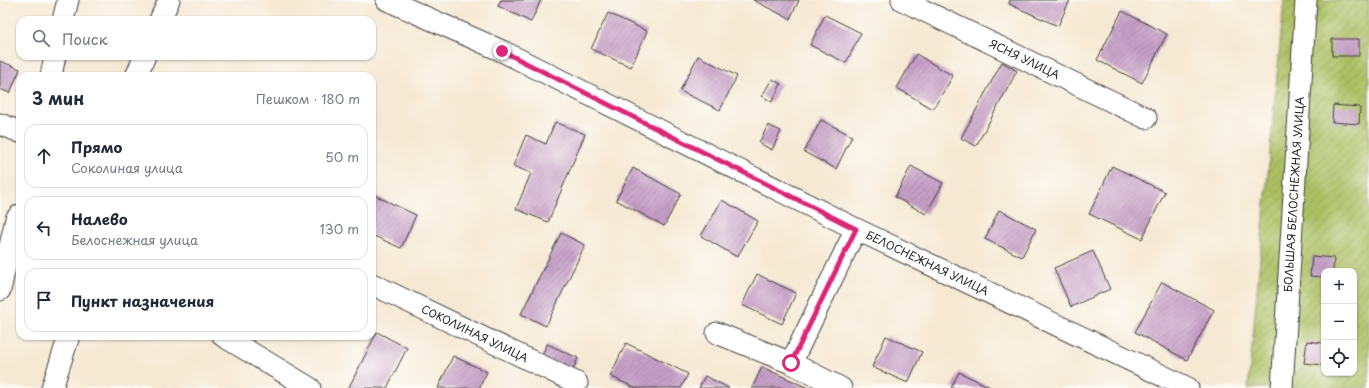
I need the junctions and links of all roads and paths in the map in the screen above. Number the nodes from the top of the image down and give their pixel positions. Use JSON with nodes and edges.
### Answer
{"nodes":[{"id":1,"x":68,"y":0,"type":"edge"},
{"id":2,"x":169,"y":0,"type":"edge"},
{"id":3,"x":387,"y":0,"type":"edge"},
{"id":4,"x":902,"y":0,"type":"edge"},
{"id":5,"x":1306,"y":0,"type":"edge"},
{"id":6,"x":65,"y":16,"type":"edge"},
{"id":7,"x":162,"y":16,"type":"edge"},
{"id":8,"x":54,"y":60,"type":"edge"},
{"id":9,"x":143,"y":60,"type":"edge"},
{"id":10,"x":51,"y":72,"type":"edge"},
{"id":11,"x":138,"y":72,"type":"edge"},
{"id":12,"x":1146,"y":118,"type":"dead end"},
{"id":13,"x":0,"y":124,"type":"edge"},
{"id":14,"x":16,"y":130,"type":"edge"},
{"id":15,"x":12,"y":215,"type":"edge"},
{"id":16,"x":856,"y":229,"type":"junction"},
{"id":17,"x":376,"y":286,"type":"edge"},
{"id":18,"x":0,"y":290,"type":"edge"},
{"id":19,"x":717,"y":333,"type":"dead end"},
{"id":20,"x":68,"y":340,"type":"edge"},
{"id":21,"x":230,"y":340,"type":"edge"},
{"id":22,"x":791,"y":363,"type":"junction"},
{"id":23,"x":577,"y":383,"type":"dead end"},
{"id":24,"x":306,"y":387,"type":"edge"},
{"id":25,"x":52,"y":388,"type":"edge"},
{"id":26,"x":841,"y":388,"type":"edge"},
{"id":27,"x":1188,"y":388,"type":"edge"},
{"id":28,"x":1282,"y":388,"type":"edge"}],
"edges":[{"from":1,"to":6,"type":"street"},
{"from":2,"to":7,"type":"street"},
{"from":3,"to":16,"type":"street","name":"БЕЛОСНЕЖНАЯ УЛИЦА"},
{"from":4,"to":12,"type":"street","name":"ЯСНЯ УЛИЦА"},
{"from":5,"to":28,"type":"street","name":"БОЛЬШАЯ БЕЛОСНЕЖНАЯ УЛИЦА"},
{"from":8,"to":10,"type":"street"},
{"from":9,"to":11,"type":"street"},
{"from":13,"to":14,"type":"street"},
{"from":15,"to":18,"type":"street"},
{"from":16,"to":22,"type":"street"},
{"from":16,"to":27,"type":"street","name":"БЕЛОСНЕЖНАЯ УЛИЦА"},
{"from":17,"to":23,"type":"street","name":"СОКОЛИНАЯ УЛИЦА"},
{"from":19,"to":22,"type":"street"},
{"from":20,"to":25,"type":"street"},
{"from":21,"to":24,"type":"street"},
{"from":22,"to":26,"type":"street"}]}
